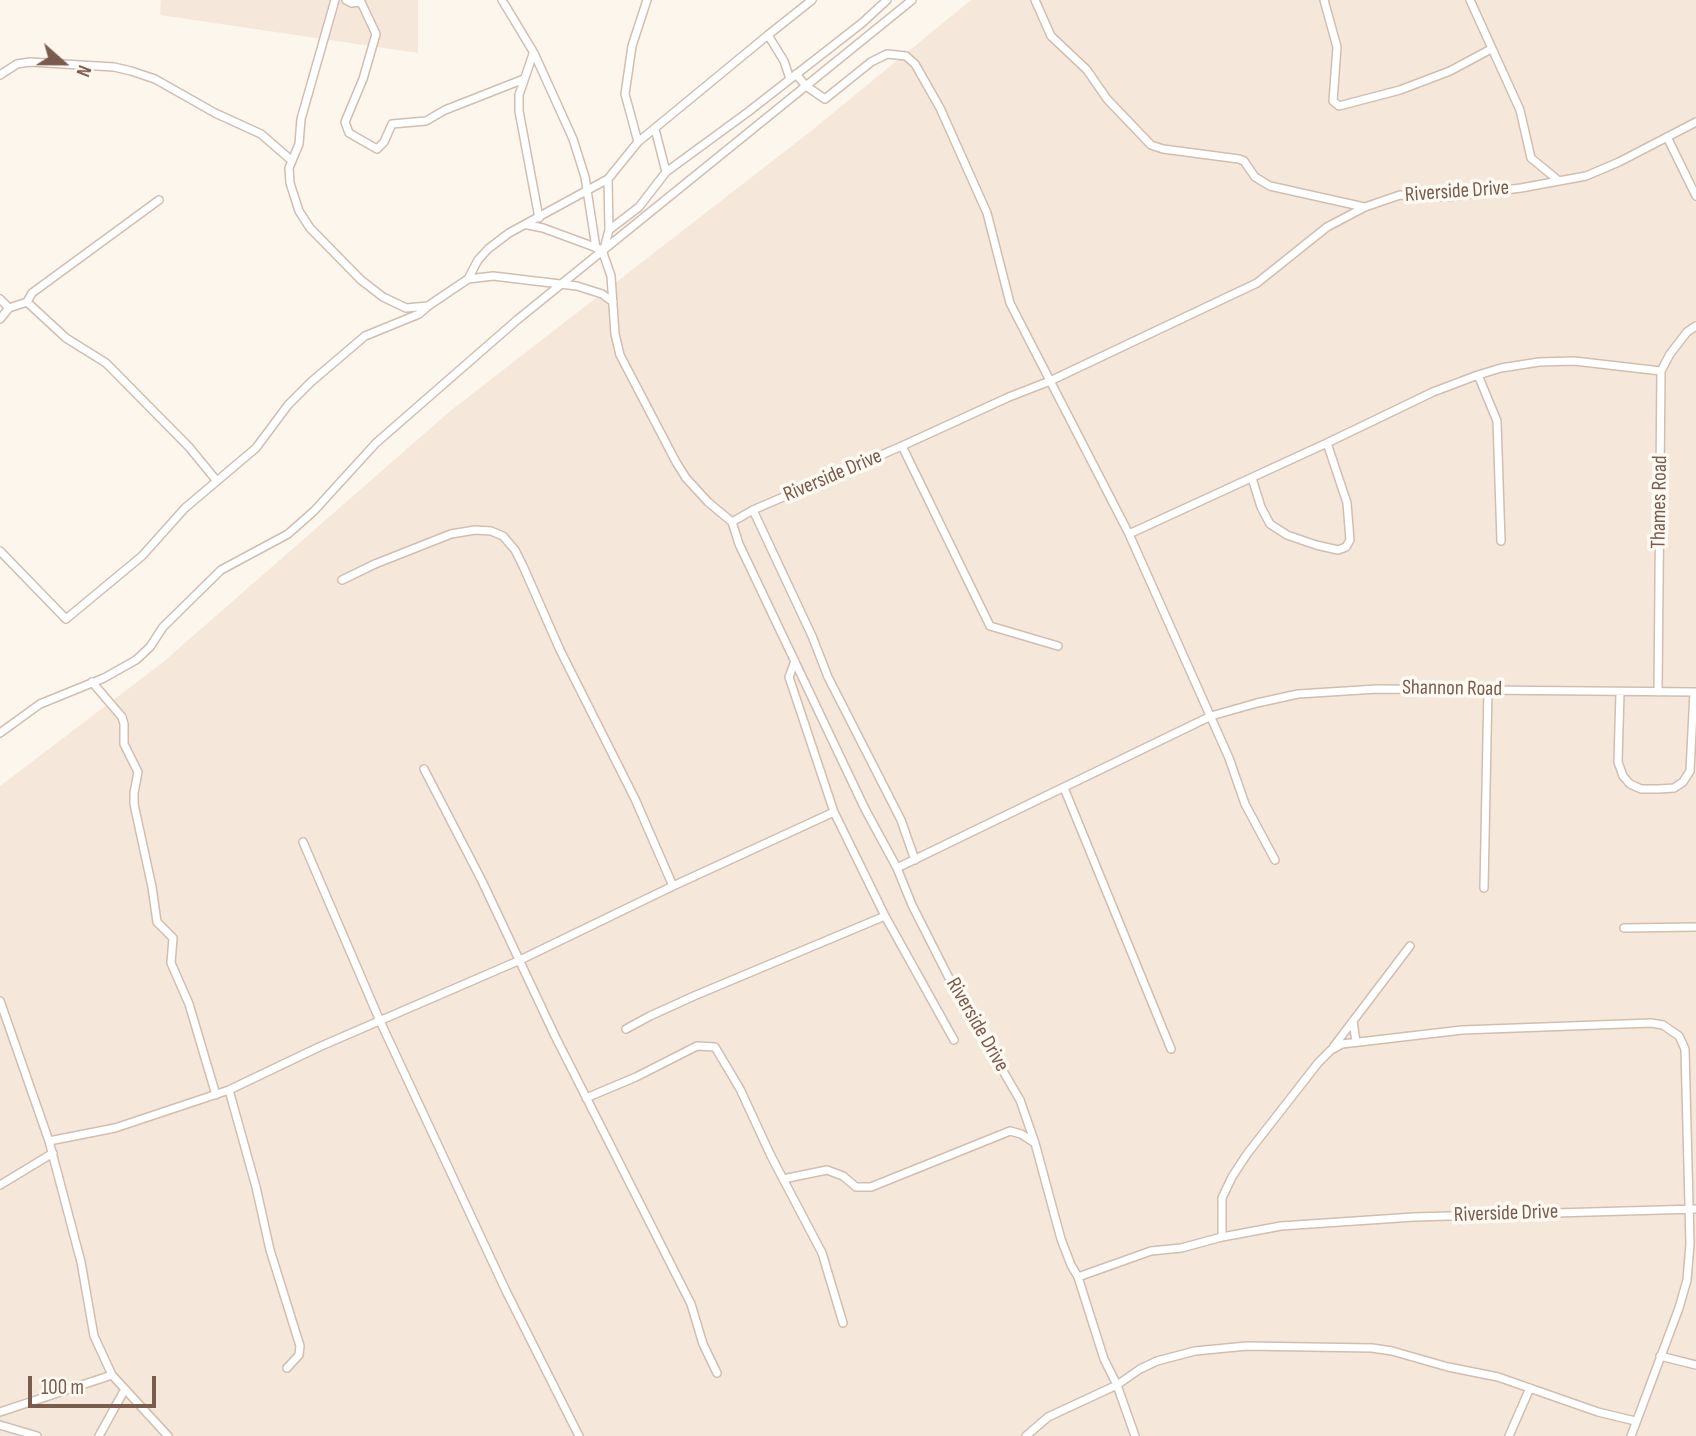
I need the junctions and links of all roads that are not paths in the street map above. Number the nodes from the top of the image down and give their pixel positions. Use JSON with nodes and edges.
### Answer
{"nodes":[{"id":1,"x":341,"y":0,"type":"edge"},
{"id":2,"x":502,"y":0,"type":"edge"},
{"id":3,"x":647,"y":0,"type":"edge"},
{"id":4,"x":812,"y":0,"type":"edge"},
{"id":5,"x":887,"y":0,"type":"edge"},
{"id":6,"x":912,"y":0,"type":"edge"},
{"id":7,"x":1035,"y":0,"type":"edge"},
{"id":8,"x":1324,"y":0,"type":"edge"},
{"id":9,"x":1470,"y":0,"type":"edge"},
{"id":10,"x":768,"y":34,"type":"junction"},
{"id":11,"x":1491,"y":49,"type":"junction"},
{"id":12,"x":534,"y":53,"type":"junction"},
{"id":13,"x":0,"y":75,"type":"edge"},
{"id":14,"x":793,"y":76,"type":"junction"},
{"id":15,"x":524,"y":79,"type":"junction"},
{"id":16,"x":806,"y":86,"type":"junction"},
{"id":17,"x":1696,"y":122,"type":"edge"},
{"id":18,"x":654,"y":129,"type":"junction"},
{"id":19,"x":1667,"y":137,"type":"junction"},
{"id":20,"x":638,"y":142,"type":"junction"},
{"id":21,"x":291,"y":160,"type":"junction"},
{"id":22,"x":666,"y":172,"type":"junction"},
{"id":23,"x":608,"y":179,"type":"junction"},
{"id":24,"x":1559,"y":181,"type":"junction"},
{"id":25,"x":587,"y":189,"type":"junction"},
{"id":26,"x":1696,"y":196,"type":"edge"},
{"id":27,"x":159,"y":200,"type":"dead end"},
{"id":28,"x":1364,"y":207,"type":"junction"},
{"id":29,"x":539,"y":218,"type":"junction"},
{"id":30,"x":528,"y":225,"type":"junction"},
{"id":31,"x":609,"y":230,"type":"junction"},
{"id":32,"x":600,"y":249,"type":"junction"},
{"id":33,"x":468,"y":279,"type":"junction"},
{"id":34,"x":559,"y":283,"type":"junction"},
{"id":35,"x":0,"y":299,"type":"edge"},
{"id":36,"x":27,"y":302,"type":"junction"},
{"id":37,"x":612,"y":302,"type":"junction"},
{"id":38,"x":428,"y":306,"type":"junction"},
{"id":39,"x":9,"y":308,"type":"junction"},
{"id":40,"x":0,"y":318,"type":"edge"},
{"id":41,"x":1696,"y":326,"type":"edge"},
{"id":42,"x":1661,"y":371,"type":"junction"},
{"id":43,"x":1478,"y":375,"type":"junction"},
{"id":44,"x":1051,"y":381,"type":"junction"},
{"id":45,"x":1327,"y":443,"type":"junction"},
{"id":46,"x":902,"y":446,"type":"junction"},
{"id":47,"x":1252,"y":478,"type":"junction"},
{"id":48,"x":216,"y":480,"type":"junction"},
{"id":49,"x":753,"y":510,"type":"junction"},
{"id":50,"x":732,"y":522,"type":"junction"},
{"id":51,"x":1129,"y":534,"type":"junction"},
{"id":52,"x":1501,"y":541,"type":"dead end"},
{"id":53,"x":0,"y":551,"type":"edge"},
{"id":54,"x":342,"y":580,"type":"dead end"},
{"id":55,"x":1058,"y":646,"type":"dead end"},
{"id":56,"x":795,"y":661,"type":"junction"},
{"id":57,"x":92,"y":682,"type":"junction"},
{"id":58,"x":1488,"y":690,"type":"junction"},
{"id":59,"x":1658,"y":692,"type":"junction"},
{"id":60,"x":1695,"y":692,"type":"edge"},
{"id":61,"x":1620,"y":693,"type":"junction"},
{"id":62,"x":1211,"y":716,"type":"junction"},
{"id":63,"x":0,"y":733,"type":"edge"},
{"id":64,"x":424,"y":769,"type":"dead end"},
{"id":65,"x":1064,"y":788,"type":"junction"},
{"id":66,"x":834,"y":812,"type":"junction"},
{"id":67,"x":303,"y":842,"type":"dead end"},
{"id":68,"x":915,"y":860,"type":"junction"},
{"id":69,"x":1275,"y":860,"type":"dead end"},
{"id":70,"x":897,"y":868,"type":"junction"},
{"id":71,"x":673,"y":886,"type":"junction"},
{"id":72,"x":1484,"y":888,"type":"dead end"},
{"id":73,"x":886,"y":916,"type":"junction"},
{"id":74,"x":1696,"y":927,"type":"edge"},
{"id":75,"x":1624,"y":928,"type":"dead end"},
{"id":76,"x":1410,"y":946,"type":"dead end"},
{"id":77,"x":518,"y":961,"type":"junction"},
{"id":78,"x":0,"y":1001,"type":"edge"},
{"id":79,"x":380,"y":1021,"type":"junction"},
{"id":80,"x":1353,"y":1021,"type":"junction"},
{"id":81,"x":626,"y":1029,"type":"dead end"},
{"id":82,"x":954,"y":1040,"type":"dead end"},
{"id":83,"x":1356,"y":1042,"type":"junction"},
{"id":84,"x":1171,"y":1049,"type":"dead end"},
{"id":85,"x":1331,"y":1049,"type":"junction"},
{"id":86,"x":229,"y":1090,"type":"junction"},
{"id":87,"x":216,"y":1094,"type":"junction"},
{"id":88,"x":586,"y":1098,"type":"junction"},
{"id":89,"x":50,"y":1140,"type":"junction"},
{"id":90,"x":1035,"y":1143,"type":"junction"},
{"id":91,"x":53,"y":1153,"type":"junction"},
{"id":92,"x":783,"y":1179,"type":"junction"},
{"id":93,"x":0,"y":1185,"type":"edge"},
{"id":94,"x":1693,"y":1209,"type":"edge"},
{"id":95,"x":1222,"y":1237,"type":"junction"},
{"id":96,"x":1078,"y":1278,"type":"junction"},
{"id":97,"x":843,"y":1323,"type":"dead end"},
{"id":98,"x":1660,"y":1356,"type":"junction"},
{"id":99,"x":1696,"y":1365,"type":"edge"},
{"id":100,"x":287,"y":1368,"type":"dead end"},
{"id":101,"x":717,"y":1373,"type":"dead end"},
{"id":102,"x":112,"y":1375,"type":"junction"},
{"id":103,"x":1117,"y":1385,"type":"junction"},
{"id":104,"x":1530,"y":1388,"type":"junction"},
{"id":105,"x":125,"y":1389,"type":"junction"},
{"id":106,"x":0,"y":1412,"type":"edge"},
{"id":107,"x":1635,"y":1421,"type":"junction"},
{"id":108,"x":0,"y":1425,"type":"edge"},
{"id":109,"x":37,"y":1436,"type":"edge"},
{"id":110,"x":99,"y":1436,"type":"edge"},
{"id":111,"x":168,"y":1436,"type":"edge"},
{"id":112,"x":579,"y":1436,"type":"edge"},
{"id":113,"x":1026,"y":1436,"type":"edge"},
{"id":114,"x":1135,"y":1436,"type":"edge"},
{"id":115,"x":1509,"y":1436,"type":"edge"},
{"id":116,"x":1630,"y":1436,"type":"edge"}],
"edges":[{"from":1,"to":15,"type":"street"},
{"from":1,"to":21,"type":"street"},
{"from":2,"to":12,"type":"street"},
{"from":3,"to":20,"type":"street"},
{"from":4,"to":10,"type":"street"},
{"from":5,"to":14,"type":"street"},
{"from":6,"to":16,"type":"street"},
{"from":7,"to":28,"type":"street"},
{"from":8,"to":11,"type":"street"},
{"from":9,"to":11,"type":"street"},
{"from":10,"to":14,"type":"street"},
{"from":10,"to":18,"type":"street"},
{"from":11,"to":24,"type":"street"},
{"from":12,"to":15,"type":"street"},
{"from":12,"to":25,"type":"street"},
{"from":13,"to":21,"type":"street"},
{"from":14,"to":16,"type":"street"},
{"from":14,"to":22,"type":"street"},
{"from":15,"to":29,"type":"street"},
{"from":16,"to":32,"type":"street"},
{"from":16,"to":44,"type":"street"},
{"from":17,"to":19,"type":"street","name":"Riverside Drive"},
{"from":18,"to":20,"type":"street"},
{"from":18,"to":22,"type":"street"},
{"from":19,"to":24,"type":"street","name":"Riverside Drive"},
{"from":19,"to":26,"type":"street"},
{"from":20,"to":23,"type":"street"},
{"from":21,"to":38,"type":"street"},
{"from":22,"to":31,"type":"street"},
{"from":23,"to":25,"type":"street"},
{"from":23,"to":31,"type":"street"},
{"from":24,"to":28,"type":"street","name":"Riverside Drive"},
{"from":25,"to":29,"type":"street"},
{"from":25,"to":32,"type":"street"},
{"from":27,"to":36,"type":"street"},
{"from":28,"to":44,"type":"street","name":"Riverside Drive"},
{"from":29,"to":30,"type":"street"},
{"from":30,"to":32,"type":"street"},
{"from":30,"to":33,"type":"street"},
{"from":31,"to":32,"type":"street"},
{"from":32,"to":34,"type":"street"},
{"from":32,"to":37,"type":"street"},
{"from":33,"to":34,"type":"street"},
{"from":33,"to":38,"type":"street"},
{"from":34,"to":37,"type":"street"},
{"from":34,"to":57,"type":"street"},
{"from":35,"to":39,"type":"street"},
{"from":36,"to":39,"type":"street"},
{"from":36,"to":48,"type":"street"},
{"from":37,"to":50,"type":"street"},
{"from":38,"to":48,"type":"street"},
{"from":39,"to":40,"type":"street"},
{"from":41,"to":42,"type":"street"},
{"from":42,"to":43,"type":"street"},
{"from":42,"to":59,"type":"street","name":"Thames Road"},
{"from":43,"to":45,"type":"street"},
{"from":43,"to":52,"type":"street"},
{"from":44,"to":46,"type":"street","name":"Riverside Drive"},
{"from":44,"to":51,"type":"street"},
{"from":45,"to":47,"type":"street"},
{"from":45,"to":47,"type":"street"},
{"from":46,"to":49,"type":"street","name":"Riverside Drive"},
{"from":46,"to":55,"type":"street"},
{"from":47,"to":51,"type":"street"},
{"from":48,"to":53,"type":"street"},
{"from":49,"to":50,"type":"street","name":"Riverside Drive"},
{"from":49,"to":68,"type":"street"},
{"from":50,"to":56,"type":"street","name":"Riverside Drive"},
{"from":51,"to":62,"type":"street"},
{"from":54,"to":71,"type":"street"},
{"from":56,"to":66,"type":"street"},
{"from":56,"to":70,"type":"street","name":"Riverside Drive"},
{"from":57,"to":63,"type":"street"},
{"from":57,"to":87,"type":"street"},
{"from":58,"to":61,"type":"street","name":"Shannon Road"},
{"from":58,"to":62,"type":"street","name":"Shannon Road"},
{"from":58,"to":72,"type":"street"},
{"from":59,"to":60,"type":"street","name":"Shannon Road"},
{"from":59,"to":61,"type":"street","name":"Shannon Road"},
{"from":60,"to":61,"type":"street"},
{"from":62,"to":65,"type":"street","name":"Shannon Road"},
{"from":62,"to":69,"type":"street"},
{"from":64,"to":77,"type":"street"},
{"from":65,"to":68,"type":"street","name":"Shannon Road"},
{"from":65,"to":84,"type":"street"},
{"from":66,"to":71,"type":"street"},
{"from":66,"to":73,"type":"street"},
{"from":67,"to":79,"type":"street"},
{"from":68,"to":70,"type":"street","name":"Shannon Road"},
{"from":70,"to":90,"type":"street","name":"Riverside Drive"},
{"from":71,"to":77,"type":"street"},
{"from":73,"to":81,"type":"street"},
{"from":73,"to":82,"type":"street"},
{"from":74,"to":75,"type":"street"},
{"from":76,"to":80,"type":"street"},
{"from":77,"to":79,"type":"street"},
{"from":77,"to":88,"type":"street"},
{"from":78,"to":89,"type":"street"},
{"from":79,"to":86,"type":"street"},
{"from":79,"to":112,"type":"street"},
{"from":80,"to":83,"type":"street"},
{"from":80,"to":85,"type":"street"},
{"from":83,"to":85,"type":"street"},
{"from":83,"to":94,"type":"street"},
{"from":85,"to":95,"type":"street"},
{"from":86,"to":87,"type":"street"},
{"from":86,"to":100,"type":"street"},
{"from":87,"to":89,"type":"street"},
{"from":88,"to":92,"type":"street"},
{"from":88,"to":101,"type":"street"},
{"from":89,"to":91,"type":"street"},
{"from":90,"to":92,"type":"street"},
{"from":90,"to":96,"type":"street","name":"Riverside Drive"},
{"from":91,"to":93,"type":"street"},
{"from":91,"to":102,"type":"street"},
{"from":92,"to":97,"type":"street"},
{"from":94,"to":95,"type":"street","name":"Riverside Drive"},
{"from":94,"to":98,"type":"street"},
{"from":95,"to":96,"type":"street","name":"Riverside Drive"},
{"from":96,"to":103,"type":"street","name":"Riverside Drive"},
{"from":98,"to":99,"type":"street"},
{"from":98,"to":107,"type":"street"},
{"from":102,"to":105,"type":"street"},
{"from":102,"to":106,"type":"street"},
{"from":103,"to":104,"type":"street"},
{"from":103,"to":113,"type":"street"},
{"from":103,"to":114,"type":"street","name":"Riverside Drive"},
{"from":104,"to":107,"type":"street"},
{"from":104,"to":115,"type":"street"},
{"from":105,"to":110,"type":"street"},
{"from":105,"to":111,"type":"street"},
{"from":107,"to":116,"type":"street"},
{"from":108,"to":109,"type":"street"}]}
